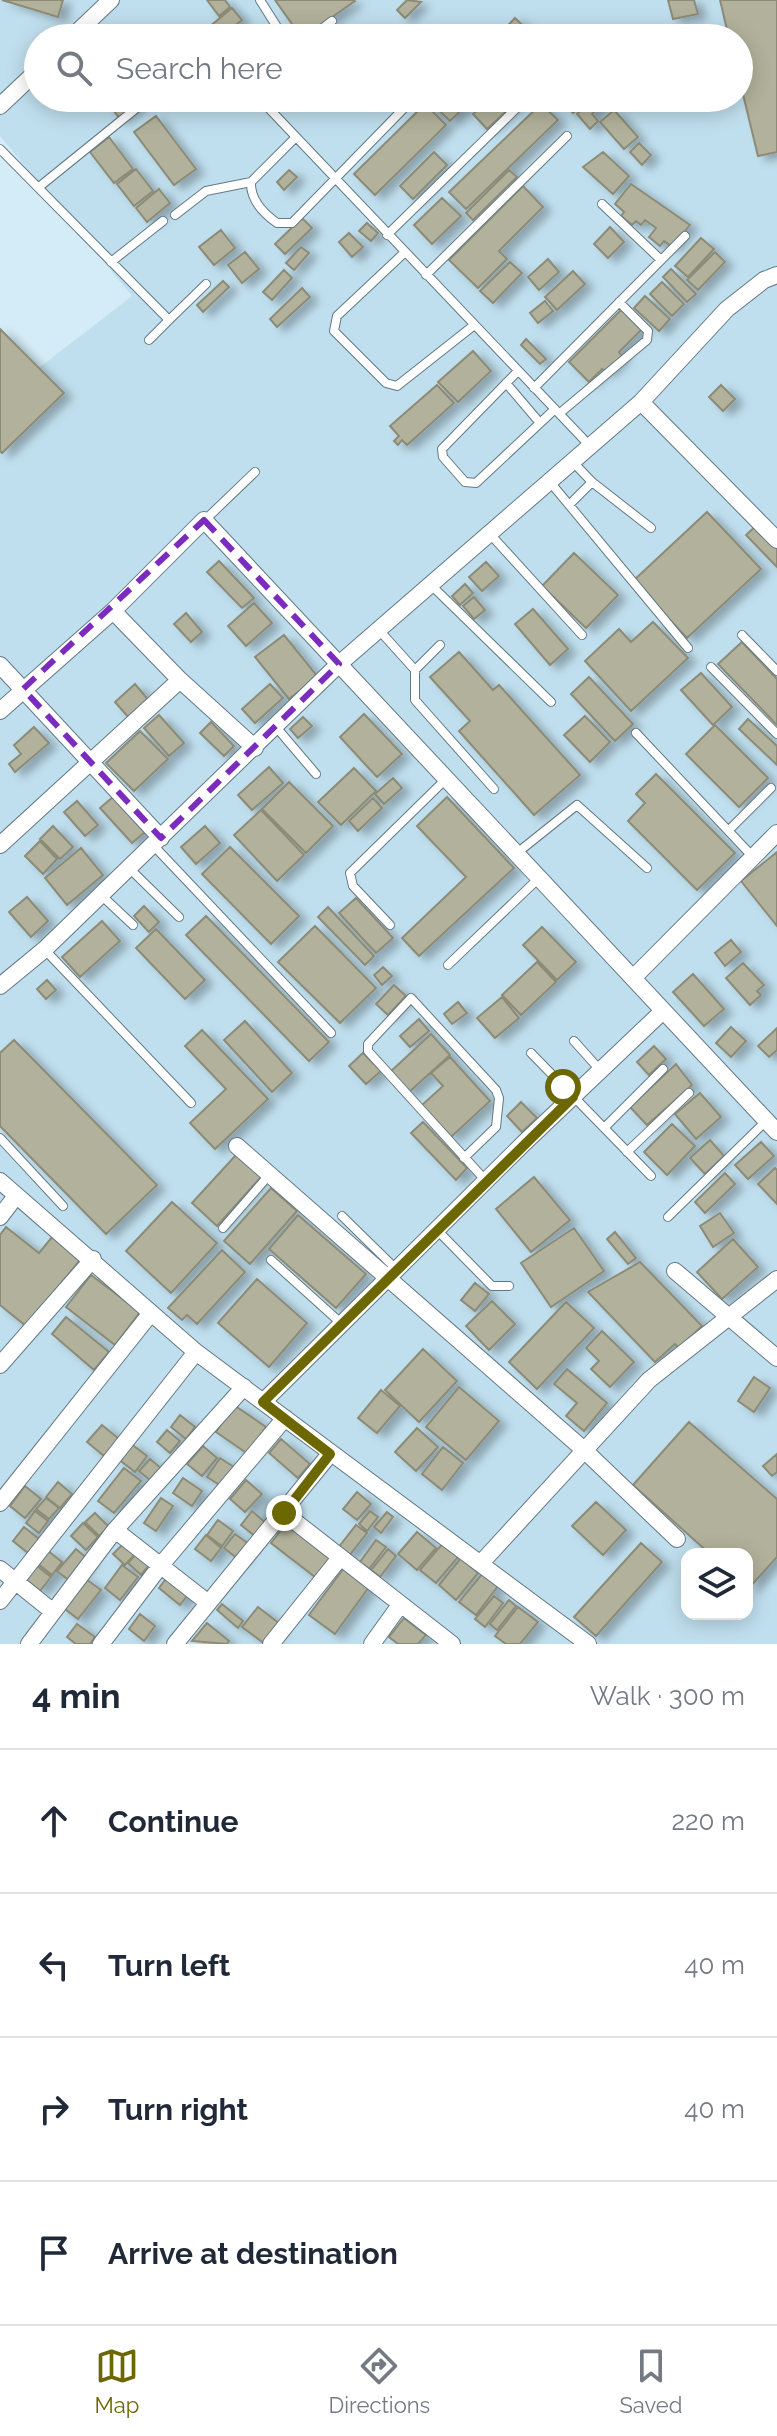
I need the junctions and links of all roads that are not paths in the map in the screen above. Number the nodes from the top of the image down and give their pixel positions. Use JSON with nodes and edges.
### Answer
{"nodes":[{"id":1,"x":111,"y":0,"type":"edge"},
{"id":2,"x":260,"y":0,"type":"edge"},
{"id":3,"x":332,"y":21,"type":"dead end"},
{"id":4,"x":86,"y":24,"type":"edge"},
{"id":5,"x":275,"y":24,"type":"edge"},
{"id":6,"x":328,"y":24,"type":"edge"},
{"id":7,"x":24,"y":83,"type":"edge"},
{"id":8,"x":0,"y":106,"type":"edge"},
{"id":9,"x":132,"y":112,"type":"edge"},
{"id":10,"x":271,"y":112,"type":"edge"},
{"id":11,"x":401,"y":112,"type":"edge"},
{"id":12,"x":513,"y":112,"type":"edge"},
{"id":13,"x":567,"y":136,"type":"dead end"},
{"id":14,"x":294,"y":139,"type":"junction"},
{"id":15,"x":0,"y":149,"type":"edge"},
{"id":16,"x":335,"y":181,"type":"junction"},
{"id":17,"x":251,"y":182,"type":"junction"},
{"id":18,"x":39,"y":187,"type":"junction"},
{"id":19,"x":602,"y":204,"type":"dead end"},
{"id":20,"x":175,"y":215,"type":"dead end"},
{"id":21,"x":163,"y":221,"type":"dead end"},
{"id":22,"x":387,"y":235,"type":"junction"},
{"id":23,"x":685,"y":236,"type":"dead end"},
{"id":24,"x":404,"y":253,"type":"junction"},
{"id":25,"x":661,"y":260,"type":"junction"},
{"id":26,"x":111,"y":262,"type":"junction"},
{"id":27,"x":426,"y":275,"type":"junction"},
{"id":28,"x":777,"y":275,"type":"edge"},
{"id":29,"x":206,"y":284,"type":"dead end"},
{"id":30,"x":619,"y":302,"type":"junction"},
{"id":31,"x":169,"y":320,"type":"junction"},
{"id":32,"x":473,"y":326,"type":"junction"},
{"id":33,"x":149,"y":340,"type":"dead end"},
{"id":34,"x":518,"y":371,"type":"junction"},
{"id":35,"x":506,"y":383,"type":"junction"},
{"id":36,"x":534,"y":388,"type":"junction"},
{"id":37,"x":641,"y":402,"type":"junction"},
{"id":38,"x":557,"y":411,"type":"junction"},
{"id":39,"x":540,"y":423,"type":"junction"},
{"id":40,"x":590,"y":446,"type":"junction"},
{"id":41,"x":572,"y":461,"type":"junction"},
{"id":42,"x":255,"y":472,"type":"dead end"},
{"id":43,"x":549,"y":481,"type":"junction"},
{"id":44,"x":592,"y":482,"type":"junction"},
{"id":45,"x":569,"y":505,"type":"junction"},
{"id":46,"x":204,"y":520,"type":"junction"},
{"id":47,"x":651,"y":528,"type":"dead end"},
{"id":48,"x":490,"y":534,"type":"junction"},
{"id":49,"x":777,"y":540,"type":"edge"},
{"id":50,"x":431,"y":585,"type":"junction"},
{"id":51,"x":113,"y":611,"type":"junction"},
{"id":52,"x":379,"y":629,"type":"junction"},
{"id":53,"x":582,"y":635,"type":"dead end"},
{"id":54,"x":742,"y":635,"type":"dead end"},
{"id":55,"x":440,"y":645,"type":"dead end"},
{"id":56,"x":688,"y":648,"type":"dead end"},
{"id":57,"x":339,"y":664,"type":"junction"},
{"id":58,"x":0,"y":665,"type":"edge"},
{"id":59,"x":711,"y":667,"type":"dead end"},
{"id":60,"x":415,"y":670,"type":"junction"},
{"id":61,"x":777,"y":671,"type":"edge"},
{"id":62,"x":180,"y":680,"type":"junction"},
{"id":63,"x":23,"y":689,"type":"junction"},
{"id":64,"x":551,"y":702,"type":"dead end"},
{"id":65,"x":0,"y":711,"type":"edge"},
{"id":66,"x":276,"y":727,"type":"junction"},
{"id":67,"x":636,"y":733,"type":"dead end"},
{"id":68,"x":777,"y":734,"type":"edge"},
{"id":69,"x":255,"y":748,"type":"junction"},
{"id":70,"x":91,"y":765,"type":"junction"},
{"id":71,"x":316,"y":774,"type":"dead end"},
{"id":72,"x":447,"y":778,"type":"junction"},
{"id":73,"x":771,"y":788,"type":"dead end"},
{"id":74,"x":494,"y":789,"type":"dead end"},
{"id":75,"x":729,"y":830,"type":"junction"},
{"id":76,"x":777,"y":833,"type":"edge"},
{"id":77,"x":157,"y":841,"type":"junction"},
{"id":78,"x":0,"y":845,"type":"edge"},
{"id":79,"x":517,"y":853,"type":"junction"},
{"id":80,"x":753,"y":857,"type":"junction"},
{"id":81,"x":129,"y":868,"type":"junction"},
{"id":82,"x":647,"y":868,"type":"dead end"},
{"id":83,"x":540,"y":877,"type":"junction"},
{"id":84,"x":101,"y":895,"type":"junction"},
{"id":85,"x":179,"y":917,"type":"dead end"},
{"id":86,"x":133,"y":925,"type":"dead end"},
{"id":87,"x":390,"y":925,"type":"dead end"},
{"id":88,"x":45,"y":949,"type":"junction"},
{"id":89,"x":448,"y":965,"type":"dead end"},
{"id":90,"x":634,"y":977,"type":"junction"},
{"id":91,"x":0,"y":986,"type":"edge"},
{"id":92,"x":663,"y":1011,"type":"junction"},
{"id":93,"x":331,"y":1033,"type":"dead end"},
{"id":94,"x":574,"y":1041,"type":"dead end"},
{"id":95,"x":531,"y":1053,"type":"dead end"},
{"id":96,"x":663,"y":1069,"type":"dead end"},
{"id":97,"x":601,"y":1071,"type":"junction"},
{"id":98,"x":689,"y":1093,"type":"dead end"},
{"id":99,"x":573,"y":1097,"type":"junction"},
{"id":100,"x":191,"y":1103,"type":"dead end"},
{"id":101,"x":772,"y":1126,"type":"edge"},
{"id":102,"x":604,"y":1128,"type":"junction"},
{"id":103,"x":0,"y":1138,"type":"edge"},
{"id":104,"x":237,"y":1146,"type":"dead end"},
{"id":105,"x":627,"y":1152,"type":"junction"},
{"id":106,"x":464,"y":1158,"type":"junction"},
{"id":107,"x":269,"y":1175,"type":"junction"},
{"id":108,"x":651,"y":1176,"type":"dead end"},
{"id":109,"x":0,"y":1181,"type":"edge"},
{"id":110,"x":486,"y":1181,"type":"junction"},
{"id":111,"x":16,"y":1196,"type":"junction"},
{"id":112,"x":63,"y":1206,"type":"dead end"},
{"id":113,"x":342,"y":1216,"type":"dead end"},
{"id":114,"x":0,"y":1217,"type":"edge"},
{"id":115,"x":668,"y":1217,"type":"dead end"},
{"id":116,"x":223,"y":1228,"type":"dead end"},
{"id":117,"x":437,"y":1229,"type":"junction"},
{"id":118,"x":93,"y":1259,"type":"junction"},
{"id":119,"x":271,"y":1260,"type":"dead end"},
{"id":120,"x":675,"y":1271,"type":"dead end"},
{"id":121,"x":392,"y":1274,"type":"junction"},
{"id":122,"x":777,"y":1279,"type":"edge"},
{"id":123,"x":509,"y":1286,"type":"dead end"},
{"id":124,"x":151,"y":1313,"type":"junction"},
{"id":125,"x":730,"y":1319,"type":"junction"},
{"id":126,"x":342,"y":1324,"type":"junction"},
{"id":127,"x":196,"y":1352,"type":"junction"},
{"id":128,"x":777,"y":1358,"type":"edge"},
{"id":129,"x":0,"y":1365,"type":"edge"},
{"id":130,"x":244,"y":1387,"type":"junction"},
{"id":131,"x":263,"y":1402,"type":"junction"},
{"id":132,"x":285,"y":1418,"type":"junction"},
{"id":133,"x":583,"y":1449,"type":"junction"},
{"id":134,"x":330,"y":1454,"type":"junction"},
{"id":135,"x":0,"y":1503,"type":"edge"},
{"id":136,"x":284,"y":1513,"type":"junction"},
{"id":137,"x":115,"y":1530,"type":"junction"},
{"id":138,"x":677,"y":1539,"type":"dead end"},
{"id":139,"x":339,"y":1559,"type":"junction"},
{"id":140,"x":481,"y":1563,"type":"junction"},
{"id":141,"x":161,"y":1565,"type":"junction"},
{"id":142,"x":0,"y":1569,"type":"edge"},
{"id":143,"x":16,"y":1581,"type":"junction"},
{"id":144,"x":0,"y":1601,"type":"edge"},
{"id":145,"x":207,"y":1602,"type":"junction"},
{"id":146,"x":400,"y":1605,"type":"junction"},
{"id":147,"x":52,"y":1611,"type":"junction"},
{"id":148,"x":29,"y":1644,"type":"edge"},
{"id":149,"x":101,"y":1644,"type":"edge"},
{"id":150,"x":175,"y":1644,"type":"edge"},
{"id":151,"x":271,"y":1644,"type":"edge"},
{"id":152,"x":372,"y":1644,"type":"edge"},
{"id":153,"x":452,"y":1644,"type":"edge"},
{"id":154,"x":588,"y":1644,"type":"edge"}],
"edges":[{"from":1,"to":4,"type":"street"},
{"from":2,"to":5,"type":"lane"},
{"from":3,"to":6,"type":"lane"},
{"from":7,"to":8,"type":"street"},
{"from":9,"to":18,"type":"lane"},
{"from":10,"to":14,"type":"lane"},
{"from":11,"to":16,"type":"lane"},
{"from":12,"to":22,"type":"lane"},
{"from":13,"to":27,"type":"lane"},
{"from":14,"to":16,"type":"lane"},
{"from":14,"to":17,"type":"lane"},
{"from":15,"to":18,"type":"lane"},
{"from":16,"to":17,"type":"lane"},
{"from":16,"to":22,"type":"lane"},
{"from":17,"to":20,"type":"lane"},
{"from":18,"to":26,"type":"lane"},
{"from":19,"to":25,"type":"lane"},
{"from":21,"to":26,"type":"lane"},
{"from":22,"to":24,"type":"lane"},
{"from":23,"to":25,"type":"lane"},
{"from":24,"to":27,"type":"lane"},
{"from":24,"to":32,"type":"lane"},
{"from":25,"to":30,"type":"lane"},
{"from":26,"to":31,"type":"lane"},
{"from":27,"to":32,"type":"lane"},
{"from":28,"to":37,"type":"street"},
{"from":29,"to":31,"type":"lane"},
{"from":30,"to":36,"type":"lane"},
{"from":30,"to":38,"type":"lane"},
{"from":31,"to":33,"type":"lane"},
{"from":32,"to":34,"type":"lane"},
{"from":34,"to":35,"type":"lane"},
{"from":34,"to":36,"type":"lane"},
{"from":35,"to":39,"type":"lane"},
{"from":35,"to":39,"type":"lane"},
{"from":36,"to":38,"type":"lane"},
{"from":37,"to":40,"type":"street"},
{"from":37,"to":49,"type":"street"},
{"from":38,"to":39,"type":"lane"},
{"from":38,"to":40,"type":"lane"},
{"from":40,"to":41,"type":"street"},
{"from":41,"to":43,"type":"street"},
{"from":41,"to":44,"type":"lane"},
{"from":42,"to":46,"type":"lane"},
{"from":43,"to":45,"type":"lane"},
{"from":43,"to":48,"type":"street"},
{"from":44,"to":45,"type":"lane"},
{"from":44,"to":47,"type":"lane"},
{"from":45,"to":56,"type":"lane"},
{"from":46,"to":51,"type":"street"},
{"from":46,"to":57,"type":"street"},
{"from":48,"to":50,"type":"street"},
{"from":48,"to":53,"type":"lane"},
{"from":50,"to":52,"type":"street"},
{"from":50,"to":64,"type":"lane"},
{"from":51,"to":62,"type":"street"},
{"from":51,"to":63,"type":"street"},
{"from":52,"to":57,"type":"street"},
{"from":52,"to":60,"type":"lane"},
{"from":54,"to":61,"type":"lane"},
{"from":55,"to":60,"type":"lane"},
{"from":57,"to":66,"type":"street"},
{"from":57,"to":72,"type":"street"},
{"from":58,"to":63,"type":"street"},
{"from":59,"to":68,"type":"lane"},
{"from":60,"to":74,"type":"lane"},
{"from":62,"to":69,"type":"street"},
{"from":62,"to":70,"type":"street"},
{"from":63,"to":65,"type":"street"},
{"from":63,"to":70,"type":"street"},
{"from":66,"to":69,"type":"street"},
{"from":66,"to":71,"type":"lane"},
{"from":67,"to":75,"type":"lane"},
{"from":69,"to":77,"type":"street"},
{"from":70,"to":77,"type":"street"},
{"from":70,"to":78,"type":"street"},
{"from":72,"to":79,"type":"street"},
{"from":72,"to":87,"type":"lane"},
{"from":73,"to":75,"type":"lane"},
{"from":75,"to":80,"type":"lane"},
{"from":76,"to":80,"type":"street"},
{"from":77,"to":81,"type":"street"},
{"from":77,"to":93,"type":"lane"},
{"from":79,"to":82,"type":"lane"},
{"from":79,"to":83,"type":"street"},
{"from":80,"to":90,"type":"street"},
{"from":81,"to":84,"type":"street"},
{"from":81,"to":85,"type":"lane"},
{"from":83,"to":89,"type":"lane"},
{"from":83,"to":90,"type":"street"},
{"from":84,"to":86,"type":"lane"},
{"from":84,"to":88,"type":"street"},
{"from":88,"to":91,"type":"street"},
{"from":88,"to":100,"type":"lane"},
{"from":90,"to":92,"type":"street"},
{"from":92,"to":97,"type":"street"},
{"from":92,"to":101,"type":"street"},
{"from":94,"to":97,"type":"lane"},
{"from":95,"to":99,"type":"lane"},
{"from":96,"to":102,"type":"lane"},
{"from":97,"to":99,"type":"street"},
{"from":98,"to":105,"type":"lane"},
{"from":99,"to":102,"type":"lane"},
{"from":99,"to":110,"type":"street"},
{"from":101,"to":115,"type":"lane"},
{"from":102,"to":105,"type":"lane"},
{"from":103,"to":112,"type":"lane"},
{"from":104,"to":107,"type":"street"},
{"from":105,"to":108,"type":"lane"},
{"from":106,"to":106,"type":"lane"},
{"from":106,"to":110,"type":"lane"},
{"from":107,"to":116,"type":"lane"},
{"from":107,"to":121,"type":"street"},
{"from":109,"to":111,"type":"street"},
{"from":110,"to":117,"type":"street"},
{"from":111,"to":114,"type":"street"},
{"from":111,"to":118,"type":"street"},
{"from":113,"to":121,"type":"lane"},
{"from":117,"to":121,"type":"street"},
{"from":117,"to":123,"type":"lane"},
{"from":118,"to":124,"type":"street"},
{"from":118,"to":129,"type":"street"},
{"from":119,"to":126,"type":"lane"},
{"from":120,"to":125,"type":"street"},
{"from":121,"to":126,"type":"street"},
{"from":121,"to":133,"type":"street"},
{"from":122,"to":125,"type":"street"},
{"from":124,"to":127,"type":"street"},
{"from":124,"to":135,"type":"street"},
{"from":125,"to":128,"type":"street"},
{"from":125,"to":133,"type":"street"},
{"from":126,"to":131,"type":"street"},
{"from":127,"to":130,"type":"street"},
{"from":127,"to":143,"type":"street"},
{"from":130,"to":131,"type":"street"},
{"from":130,"to":137,"type":"street"},
{"from":131,"to":132,"type":"street"},
{"from":132,"to":134,"type":"street"},
{"from":132,"to":141,"type":"street"},
{"from":133,"to":138,"type":"street"},
{"from":133,"to":140,"type":"street"},
{"from":134,"to":136,"type":"street"},
{"from":134,"to":140,"type":"street"},
{"from":136,"to":139,"type":"street"},
{"from":136,"to":145,"type":"street"},
{"from":137,"to":141,"type":"street"},
{"from":137,"to":147,"type":"street"},
{"from":139,"to":146,"type":"street"},
{"from":139,"to":151,"type":"street"},
{"from":140,"to":154,"type":"street"},
{"from":141,"to":145,"type":"street"},
{"from":141,"to":149,"type":"street"},
{"from":142,"to":143,"type":"street"},
{"from":143,"to":144,"type":"street"},
{"from":143,"to":147,"type":"street"},
{"from":145,"to":150,"type":"street"},
{"from":146,"to":152,"type":"street"},
{"from":146,"to":153,"type":"street"},
{"from":147,"to":148,"type":"street"}]}
